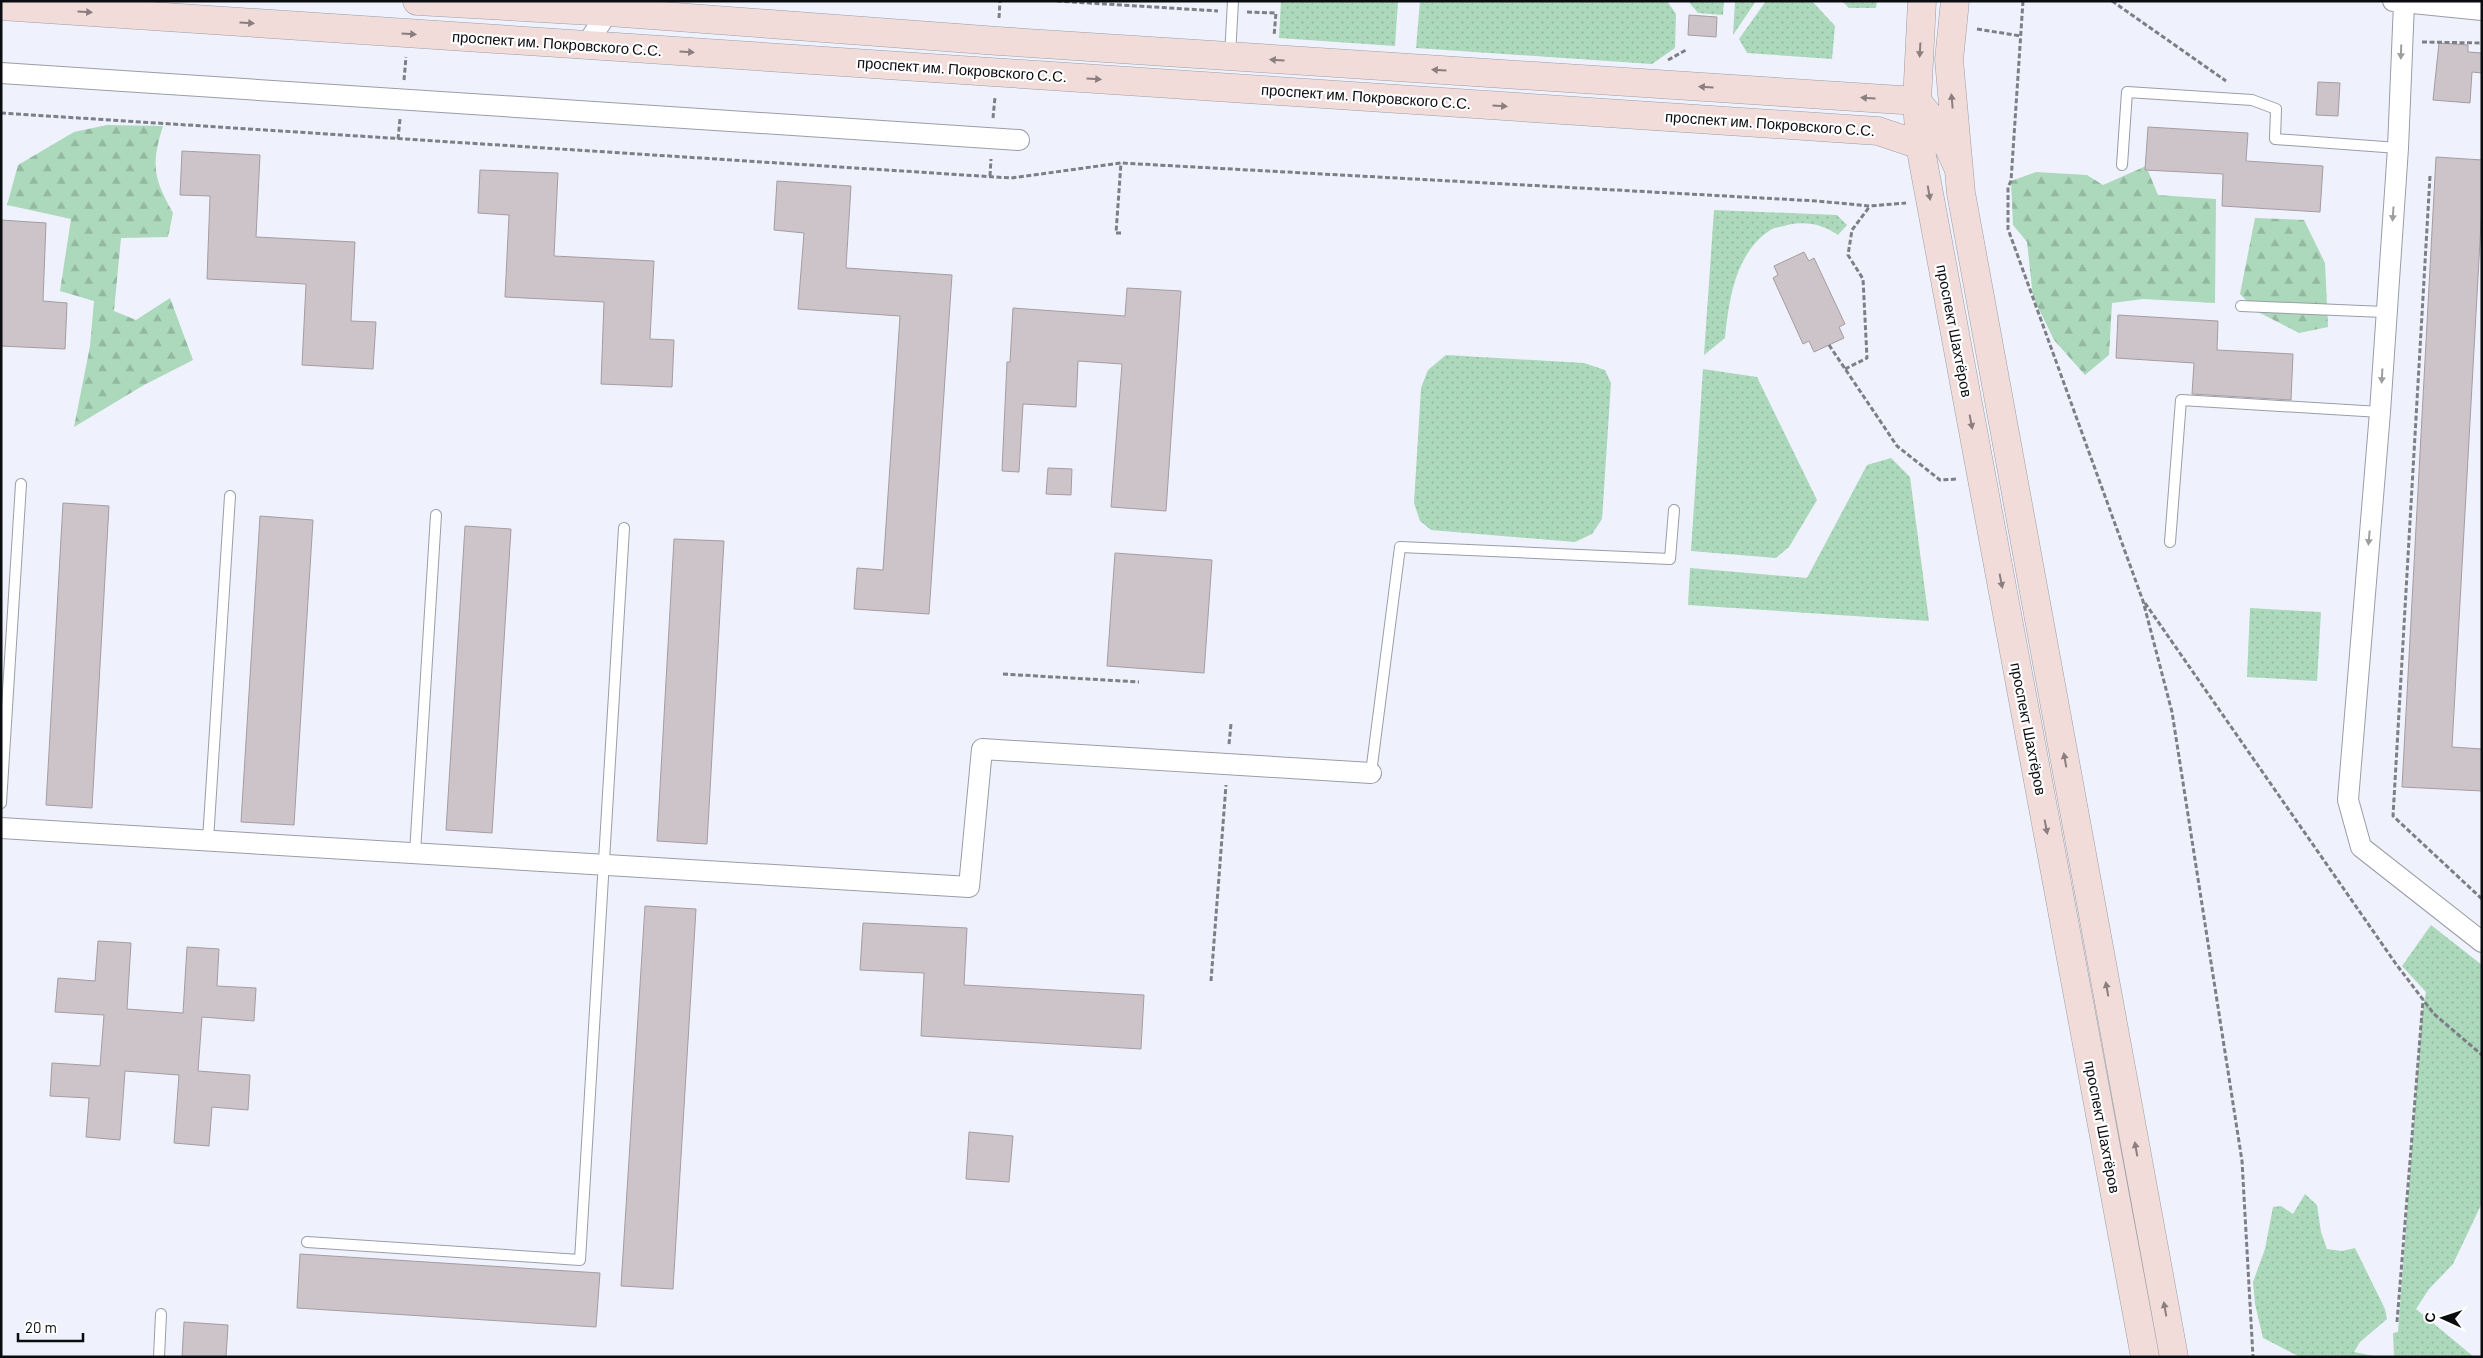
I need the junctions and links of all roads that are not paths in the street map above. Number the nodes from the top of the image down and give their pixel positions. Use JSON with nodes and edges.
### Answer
{"nodes":[{"id":1,"x":417,"y":1,"type":"edge"},
{"id":2,"x":1233,"y":1,"type":"edge"},
{"id":3,"x":1922,"y":1,"type":"edge"},
{"id":4,"x":1955,"y":1,"type":"edge"},
{"id":5,"x":2399,"y":2,"type":"edge"},
{"id":6,"x":1,"y":6,"type":"edge"},
{"id":7,"x":612,"y":7,"type":"edge"},
{"id":8,"x":2482,"y":10,"type":"edge"},
{"id":9,"x":586,"y":45,"type":"junction"},
{"id":10,"x":1230,"y":56,"type":"junction"},
{"id":11,"x":1949,"y":60,"type":"junction"},
{"id":12,"x":1,"y":73,"type":"edge"},
{"id":13,"x":1917,"y":101,"type":"junction"},
{"id":14,"x":1878,"y":131,"type":"junction"},
{"id":15,"x":1019,"y":140,"type":"dead end"},
{"id":16,"x":1920,"y":145,"type":"junction"},
{"id":17,"x":2398,"y":148,"type":"junction"},
{"id":18,"x":2122,"y":165,"type":"dead end"},
{"id":19,"x":1958,"y":167,"type":"junction"},
{"id":20,"x":2241,"y":306,"type":"dead end"},
{"id":21,"x":2385,"y":312,"type":"junction"},
{"id":22,"x":2380,"y":412,"type":"junction"},
{"id":23,"x":21,"y":484,"type":"dead end"},
{"id":24,"x":230,"y":496,"type":"dead end"},
{"id":25,"x":1674,"y":510,"type":"dead end"},
{"id":26,"x":436,"y":515,"type":"dead end"},
{"id":27,"x":624,"y":528,"type":"dead end"},
{"id":28,"x":2170,"y":542,"type":"dead end"},
{"id":29,"x":1371,"y":773,"type":"joint"},
{"id":30,"x":1,"y":803,"type":"edge"},
{"id":31,"x":1,"y":828,"type":"edge"},
{"id":32,"x":208,"y":840,"type":"junction"},
{"id":33,"x":415,"y":853,"type":"junction"},
{"id":34,"x":603,"y":865,"type":"junction"},
{"id":35,"x":2482,"y":942,"type":"edge"},
{"id":36,"x":308,"y":1242,"type":"dead end"},
{"id":37,"x":161,"y":1314,"type":"dead end"},
{"id":38,"x":159,"y":1357,"type":"edge"},
{"id":39,"x":2145,"y":1357,"type":"edge"},
{"id":40,"x":2174,"y":1357,"type":"edge"}],
"edges":[{"from":1,"to":7,"type":"main road","name":"проспект им. Покровского С.С."},
{"from":2,"to":10,"type":"lane"},
{"from":3,"to":13,"type":"main road","name":"проспект Шахтёров","one_way":true},
{"from":4,"to":11,"type":"main road","name":"проспект Шахтёров"},
{"from":5,"to":8,"type":"street"},
{"from":5,"to":17,"type":"street","one_way":true},
{"from":6,"to":9,"type":"main road","name":"проспект им. Покровского С.С.","one_way":true},
{"from":7,"to":9,"type":"street"},
{"from":7,"to":10,"type":"main road","name":"проспект им. Покровского С.С."},
{"from":9,"to":14,"type":"main road","name":"проспект им. Покровского С.С.","one_way":true},
{"from":13,"to":10,"type":"main road","name":"проспект им. Покровского С.С.","one_way":true},
{"from":11,"to":13,"type":"main road","name":"проспект Шахтёров"},
{"from":19,"to":11,"type":"main road","name":"проспект Шахтёров","one_way":true},
{"from":12,"to":15,"type":"street"},
{"from":13,"to":14,"type":"main road","name":"проспект Шахтёров"},
{"from":13,"to":16,"type":"main road","name":"проспект Шахтёров"},
{"from":13,"to":19,"type":"main road","name":"проспект Шахтёров"},
{"from":14,"to":16,"type":"main road","name":"проспект им. Покровского С.С."},
{"from":16,"to":39,"type":"main road","name":"проспект Шахтёров","one_way":true},
{"from":17,"to":18,"type":"lane"},
{"from":17,"to":21,"type":"street","one_way":true},
{"from":40,"to":19,"type":"main road","name":"проспект Шахтёров","one_way":true},
{"from":20,"to":21,"type":"lane"},
{"from":21,"to":22,"type":"street","one_way":true},
{"from":22,"to":28,"type":"lane"},
{"from":22,"to":35,"type":"street","one_way":true},
{"from":23,"to":30,"type":"lane"},
{"from":24,"to":32,"type":"lane"},
{"from":25,"to":29,"type":"lane"},
{"from":26,"to":33,"type":"lane"},
{"from":27,"to":34,"type":"lane"},
{"from":29,"to":34,"type":"street"},
{"from":31,"to":32,"type":"street"},
{"from":32,"to":33,"type":"street"},
{"from":33,"to":34,"type":"street"},
{"from":34,"to":36,"type":"lane"},
{"from":37,"to":38,"type":"lane"}]}
